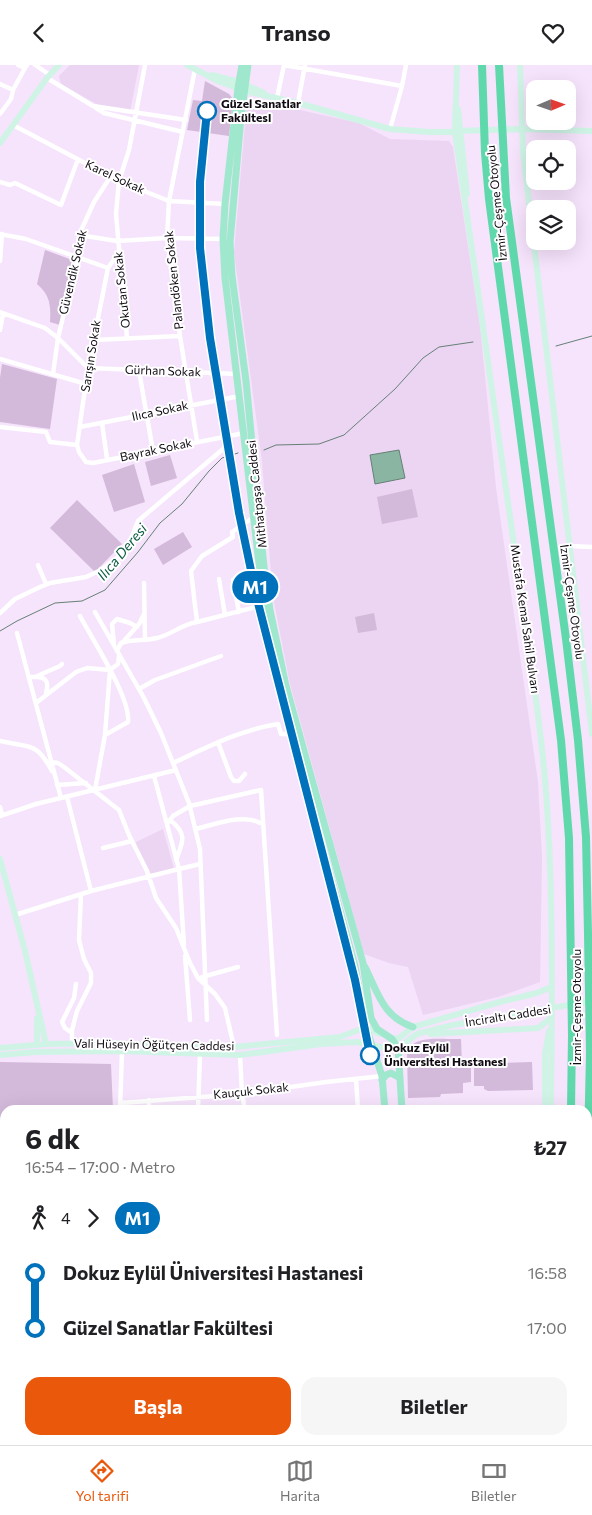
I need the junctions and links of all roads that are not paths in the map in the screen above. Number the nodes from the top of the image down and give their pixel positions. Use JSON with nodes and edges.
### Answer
{"nodes":[{"id":1,"x":18,"y":65,"type":"edge"},
{"id":2,"x":35,"y":65,"type":"edge"},
{"id":3,"x":59,"y":65,"type":"edge"},
{"id":4,"x":145,"y":65,"type":"edge"},
{"id":5,"x":187,"y":65,"type":"edge"},
{"id":6,"x":242,"y":65,"type":"edge"},
{"id":7,"x":248,"y":65,"type":"edge"},
{"id":8,"x":284,"y":65,"type":"edge"},
{"id":9,"x":406,"y":65,"type":"edge"},
{"id":10,"x":457,"y":65,"type":"edge"},
{"id":11,"x":482,"y":65,"type":"edge"},
{"id":12,"x":499,"y":65,"type":"edge"},
{"id":13,"x":520,"y":65,"type":"edge"},
{"id":14,"x":26,"y":67,"type":"edge"},
{"id":15,"x":304,"y":67,"type":"edge"},
{"id":16,"x":196,"y":69,"type":"junction"},
{"id":17,"x":208,"y":75,"type":"junction"},
{"id":18,"x":49,"y":76,"type":"junction"},
{"id":19,"x":0,"y":84,"type":"edge"},
{"id":20,"x":226,"y":84,"type":"junction"},
{"id":21,"x":242,"y":86,"type":"junction"},
{"id":22,"x":402,"y":86,"type":"junction"},
{"id":23,"x":13,"y":90,"type":"junction"},
{"id":24,"x":237,"y":98,"type":"junction"},
{"id":25,"x":277,"y":98,"type":"junction"},
{"id":26,"x":298,"y":103,"type":"junction"},
{"id":27,"x":0,"y":114,"type":"edge"},
{"id":28,"x":135,"y":116,"type":"junction"},
{"id":29,"x":186,"y":120,"type":"junction"},
{"id":30,"x":13,"y":125,"type":"junction"},
{"id":31,"x":390,"y":129,"type":"junction"},
{"id":32,"x":521,"y":129,"type":"junction"},
{"id":33,"x":592,"y":131,"type":"edge"},
{"id":34,"x":184,"y":132,"type":"junction"},
{"id":35,"x":458,"y":132,"type":"junction"},
{"id":36,"x":0,"y":143,"type":"edge"},
{"id":37,"x":78,"y":159,"type":"junction"},
{"id":38,"x":111,"y":176,"type":"junction"},
{"id":39,"x":119,"y":181,"type":"junction"},
{"id":40,"x":0,"y":182,"type":"edge"},
{"id":41,"x":170,"y":201,"type":"junction"},
{"id":42,"x":225,"y":204,"type":"junction"},
{"id":43,"x":1,"y":234,"type":"edge"},
{"id":44,"x":79,"y":235,"type":"junction"},
{"id":45,"x":167,"y":238,"type":"junction"},
{"id":46,"x":223,"y":239,"type":"junction"},
{"id":47,"x":118,"y":241,"type":"junction"},
{"id":48,"x":119,"y":252,"type":"junction"},
{"id":49,"x":77,"y":258,"type":"junction"},
{"id":50,"x":0,"y":261,"type":"edge"},
{"id":51,"x":108,"y":268,"type":"junction"},
{"id":52,"x":2,"y":313,"type":"edge"},
{"id":53,"x":0,"y":330,"type":"edge"},
{"id":54,"x":180,"y":336,"type":"junction"},
{"id":55,"x":58,"y":338,"type":"junction"},
{"id":56,"x":127,"y":338,"type":"junction"},
{"id":57,"x":94,"y":340,"type":"junction"},
{"id":58,"x":0,"y":359,"type":"edge"},
{"id":59,"x":88,"y":368,"type":"junction"},
{"id":60,"x":140,"y":371,"type":"junction"},
{"id":61,"x":185,"y":373,"type":"junction"},
{"id":62,"x":53,"y":374,"type":"junction"},
{"id":63,"x":237,"y":374,"type":"junction"},
{"id":64,"x":86,"y":384,"type":"junction"},
{"id":65,"x":240,"y":396,"type":"junction"},
{"id":66,"x":191,"y":404,"type":"junction"},
{"id":67,"x":147,"y":413,"type":"junction"},
{"id":68,"x":102,"y":423,"type":"junction"},
{"id":69,"x":0,"y":427,"type":"edge"},
{"id":70,"x":80,"y":427,"type":"junction"},
{"id":71,"x":244,"y":433,"type":"junction"},
{"id":72,"x":227,"y":435,"type":"junction"},
{"id":73,"x":196,"y":441,"type":"junction"},
{"id":74,"x":77,"y":445,"type":"junction"},
{"id":75,"x":152,"y":451,"type":"junction"},
{"id":76,"x":107,"y":459,"type":"junction"},
{"id":77,"x":254,"y":517,"type":"junction"},
{"id":78,"x":569,"y":546,"type":"junction"},
{"id":79,"x":592,"y":547,"type":"edge"},
{"id":80,"x":38,"y":565,"type":"dead end"},
{"id":81,"x":219,"y":579,"type":"dead end"},
{"id":82,"x":233,"y":580,"type":"dead end"},
{"id":83,"x":144,"y":583,"type":"dead end"},
{"id":84,"x":46,"y":585,"type":"junction"},
{"id":85,"x":264,"y":605,"type":"junction"},
{"id":86,"x":95,"y":612,"type":"dead end"},
{"id":87,"x":239,"y":612,"type":"junction"},
{"id":88,"x":0,"y":613,"type":"edge"},
{"id":89,"x":144,"y":613,"type":"junction"},
{"id":90,"x":80,"y":615,"type":"dead end"},
{"id":91,"x":225,"y":615,"type":"junction"},
{"id":92,"x":197,"y":622,"type":"junction"},
{"id":93,"x":137,"y":627,"type":"junction"},
{"id":94,"x":17,"y":633,"type":"dead end"},
{"id":95,"x":145,"y":640,"type":"junction"},
{"id":96,"x":123,"y":642,"type":"junction"},
{"id":97,"x":117,"y":650,"type":"junction"},
{"id":98,"x":221,"y":656,"type":"dead end"},
{"id":99,"x":62,"y":664,"type":"dead end"},
{"id":100,"x":110,"y":670,"type":"junction"},
{"id":101,"x":29,"y":677,"type":"junction"},
{"id":102,"x":35,"y":677,"type":"junction"},
{"id":103,"x":139,"y":689,"type":"junction"},
{"id":104,"x":46,"y":695,"type":"junction"},
{"id":105,"x":36,"y":703,"type":"junction"},
{"id":106,"x":289,"y":722,"type":"junction"},
{"id":107,"x":278,"y":724,"type":"junction"},
{"id":108,"x":292,"y":734,"type":"junction"},
{"id":109,"x":592,"y":734,"type":"edge"},
{"id":110,"x":104,"y":735,"type":"junction"},
{"id":111,"x":0,"y":741,"type":"edge"},
{"id":112,"x":218,"y":742,"type":"junction"},
{"id":113,"x":52,"y":762,"type":"junction"},
{"id":114,"x":173,"y":763,"type":"junction"},
{"id":115,"x":176,"y":770,"type":"junction"},
{"id":116,"x":245,"y":774,"type":"dead end"},
{"id":117,"x":154,"y":776,"type":"junction"},
{"id":118,"x":56,"y":779,"type":"junction"},
{"id":119,"x":86,"y":783,"type":"junction"},
{"id":120,"x":57,"y":785,"type":"junction"},
{"id":121,"x":95,"y":790,"type":"junction"},
{"id":122,"x":67,"y":797,"type":"junction"},
{"id":123,"x":61,"y":798,"type":"junction"},
{"id":124,"x":190,"y":806,"type":"junction"},
{"id":125,"x":0,"y":807,"type":"edge"},
{"id":126,"x":1,"y":815,"type":"edge"},
{"id":127,"x":169,"y":822,"type":"junction"},
{"id":128,"x":263,"y":822,"type":"junction"},
{"id":129,"x":195,"y":829,"type":"junction"},
{"id":130,"x":132,"y":841,"type":"junction"},
{"id":131,"x":103,"y":848,"type":"dead end"},
{"id":132,"x":0,"y":859,"type":"edge"},
{"id":133,"x":176,"y":860,"type":"junction"},
{"id":134,"x":200,"y":863,"type":"junction"},
{"id":135,"x":179,"y":869,"type":"junction"},
{"id":136,"x":149,"y":877,"type":"junction"},
{"id":137,"x":91,"y":891,"type":"junction"},
{"id":138,"x":81,"y":894,"type":"junction"},
{"id":139,"x":15,"y":915,"type":"junction"},
{"id":140,"x":185,"y":952,"type":"junction"},
{"id":141,"x":363,"y":963,"type":"junction"},
{"id":142,"x":355,"y":966,"type":"junction"},
{"id":143,"x":238,"y":967,"type":"dead end"},
{"id":144,"x":204,"y":977,"type":"junction"},
{"id":145,"x":198,"y":979,"type":"junction"},
{"id":146,"x":76,"y":984,"type":"dead end"},
{"id":147,"x":205,"y":984,"type":"junction"},
{"id":148,"x":550,"y":987,"type":"junction"},
{"id":149,"x":592,"y":1001,"type":"edge"},
{"id":150,"x":36,"y":1002,"type":"junction"},
{"id":151,"x":190,"y":1020,"type":"dead end"},
{"id":152,"x":207,"y":1020,"type":"dead end"},
{"id":153,"x":551,"y":1022,"type":"junction"},
{"id":154,"x":452,"y":1025,"type":"junction"},
{"id":155,"x":366,"y":1027,"type":"junction"},
{"id":156,"x":414,"y":1027,"type":"junction"},
{"id":157,"x":538,"y":1028,"type":"junction"},
{"id":158,"x":72,"y":1033,"type":"junction"},
{"id":159,"x":417,"y":1034,"type":"junction"},
{"id":160,"x":276,"y":1035,"type":"dead end"},
{"id":161,"x":546,"y":1037,"type":"junction"},
{"id":162,"x":392,"y":1039,"type":"junction"},
{"id":163,"x":46,"y":1044,"type":"junction"},
{"id":164,"x":72,"y":1044,"type":"junction"},
{"id":165,"x":37,"y":1045,"type":"junction"},
{"id":166,"x":373,"y":1046,"type":"junction"},
{"id":167,"x":234,"y":1047,"type":"junction"},
{"id":168,"x":0,"y":1048,"type":"edge"},
{"id":169,"x":398,"y":1048,"type":"junction"},
{"id":170,"x":122,"y":1051,"type":"junction"},
{"id":171,"x":36,"y":1052,"type":"junction"},
{"id":172,"x":200,"y":1054,"type":"junction"},
{"id":173,"x":0,"y":1055,"type":"edge"},
{"id":174,"x":240,"y":1055,"type":"junction"},
{"id":175,"x":382,"y":1078,"type":"junction"},
{"id":176,"x":356,"y":1079,"type":"junction"},
{"id":177,"x":400,"y":1079,"type":"junction"},
{"id":178,"x":242,"y":1094,"type":"junction"},
{"id":179,"x":197,"y":1096,"type":"junction"},
{"id":180,"x":149,"y":1101,"type":"junction"},
{"id":181,"x":121,"y":1103,"type":"joint"},
{"id":182,"x":149,"y":1105,"type":"edge"},
{"id":183,"x":198,"y":1105,"type":"edge"},
{"id":184,"x":244,"y":1105,"type":"edge"},
{"id":185,"x":358,"y":1105,"type":"edge"},
{"id":186,"x":385,"y":1105,"type":"edge"},
{"id":187,"x":402,"y":1105,"type":"edge"},
{"id":188,"x":545,"y":1105,"type":"edge"},
{"id":189,"x":551,"y":1105,"type":"edge"},
{"id":190,"x":571,"y":1105,"type":"edge"},
{"id":191,"x":589,"y":1105,"type":"edge"}],
"edges":[{"from":1,"to":14,"type":"street"},
{"from":2,"to":18,"type":"street"},
{"from":3,"to":18,"type":"main road"},
{"from":4,"to":28,"type":"street","name":"Okutan Sokak"},
{"from":5,"to":16,"type":"main road"},
{"from":6,"to":21,"type":"main road","name":"Mithatpaşa Caddesi"},
{"from":7,"to":21,"type":"main road","name":"Mithatpaşa Caddesi"},
{"from":8,"to":15,"type":"street"},
{"from":8,"to":25,"type":"street"},
{"from":9,"to":22,"type":"street"},
{"from":10,"to":35,"type":"main road","name":"Mustafa Kemal Sahil Bulvarı"},
{"from":11,"to":190,"type":"highway","name":"İzmir-Çeşme Otoyolu"},
{"from":12,"to":191,"type":"highway","name":"İzmir-Çeşme Otoyolu"},
{"from":13,"to":32,"type":"main road"},
{"from":14,"to":23,"type":"street"},
{"from":15,"to":22,"type":"street"},
{"from":15,"to":26,"type":"street"},
{"from":16,"to":17,"type":"main road"},
{"from":16,"to":29,"type":"street","name":"Palandöken Sokak"},
{"from":17,"to":20,"type":"main road"},
{"from":17,"to":21,"type":"main road"},
{"from":18,"to":28,"type":"street"},
{"from":18,"to":30,"type":"main road"},
{"from":19,"to":23,"type":"street"},
{"from":20,"to":21,"type":"main road"},
{"from":20,"to":24,"type":"main road"},
{"from":21,"to":24,"type":"main road","name":"Mithatpaşa Caddesi"},
{"from":21,"to":25,"type":"main road"},
{"from":21,"to":141,"type":"main road","name":"Mithatpaşa Caddesi"},
{"from":22,"to":31,"type":"street"},
{"from":23,"to":27,"type":"street"},
{"from":24,"to":42,"type":"main road","name":"Mithatpaşa Caddesi"},
{"from":25,"to":26,"type":"main road"},
{"from":26,"to":31,"type":"main road"},
{"from":28,"to":29,"type":"street"},
{"from":28,"to":34,"type":"street"},
{"from":28,"to":39,"type":"street","name":"Okutan Sokak"},
{"from":29,"to":34,"type":"street","name":"Palandöken Sokak"},
{"from":30,"to":36,"type":"main road"},
{"from":30,"to":37,"type":"street","name":"Karel Sokak"},
{"from":31,"to":35,"type":"main road"},
{"from":32,"to":33,"type":"main road"},
{"from":32,"to":35,"type":"main road"},
{"from":32,"to":78,"type":"main road"},
{"from":34,"to":41,"type":"street","name":"Palandöken Sokak"},
{"from":35,"to":148,"type":"main road","name":"Mustafa Kemal Sahil Bulvarı"},
{"from":37,"to":38,"type":"street","name":"Karel Sokak"},
{"from":37,"to":40,"type":"street"},
{"from":38,"to":39,"type":"street","name":"Karel Sokak"},
{"from":38,"to":44,"type":"street","name":"Güvendik Sokak"},
{"from":39,"to":41,"type":"street","name":"Karel Sokak"},
{"from":39,"to":47,"type":"street","name":"Okutan Sokak"},
{"from":41,"to":42,"type":"street","name":"Karel Sokak"},
{"from":41,"to":45,"type":"street","name":"Palandöken Sokak"},
{"from":42,"to":46,"type":"main road","name":"Mithatpaşa Caddesi"},
{"from":43,"to":49,"type":"street"},
{"from":43,"to":50,"type":"street"},
{"from":44,"to":47,"type":"street"},
{"from":44,"to":49,"type":"street","name":"Güvendik Sokak"},
{"from":45,"to":46,"type":"street"},
{"from":45,"to":47,"type":"street"},
{"from":45,"to":54,"type":"street","name":"Palandöken Sokak"},
{"from":46,"to":63,"type":"main road","name":"Mithatpaşa Caddesi"},
{"from":47,"to":48,"type":"street","name":"Okutan Sokak"},
{"from":48,"to":51,"type":"street"},
{"from":48,"to":56,"type":"street","name":"Okutan Sokak"},
{"from":49,"to":51,"type":"street"},
{"from":49,"to":55,"type":"street","name":"Güvendik Sokak"},
{"from":51,"to":57,"type":"street","name":"Sarışın Sokak"},
{"from":52,"to":53,"type":"street"},
{"from":52,"to":55,"type":"street"},
{"from":54,"to":56,"type":"street"},
{"from":54,"to":61,"type":"street","name":"Palandöken Sokak"},
{"from":55,"to":59,"type":"street"},
{"from":55,"to":62,"type":"street","name":"Güvendik Sokak"},
{"from":56,"to":57,"type":"street"},
{"from":57,"to":59,"type":"street","name":"Sarışın Sokak"},
{"from":58,"to":62,"type":"street"},
{"from":59,"to":60,"type":"street","name":"Gürhan Sokak"},
{"from":59,"to":64,"type":"street","name":"Sarışın Sokak"},
{"from":60,"to":61,"type":"street","name":"Gürhan Sokak"},
{"from":60,"to":67,"type":"street"},
{"from":61,"to":63,"type":"street","name":"Gürhan Sokak"},
{"from":61,"to":66,"type":"street","name":"Palandöken Sokak"},
{"from":62,"to":64,"type":"street"},
{"from":63,"to":65,"type":"main road","name":"Mithatpaşa Caddesi"},
{"from":64,"to":70,"type":"street","name":"Sarışın Sokak"},
{"from":65,"to":66,"type":"street","name":"Ilıca Sokak"},
{"from":65,"to":71,"type":"main road","name":"Mithatpaşa Caddesi"},
{"from":66,"to":67,"type":"street","name":"Ilıca Sokak"},
{"from":66,"to":73,"type":"street","name":"Palandöken Sokak"},
{"from":67,"to":68,"type":"street","name":"Ilıca Sokak"},
{"from":67,"to":75,"type":"street"},
{"from":68,"to":70,"type":"street","name":"Ilıca Sokak"},
{"from":68,"to":76,"type":"street"},
{"from":69,"to":74,"type":"street"},
{"from":70,"to":74,"type":"street","name":"Sarışın Sokak"},
{"from":71,"to":72,"type":"street","name":"Bayrak Sokak"},
{"from":71,"to":77,"type":"main road","name":"Mithatpaşa Caddesi"},
{"from":72,"to":73,"type":"street","name":"Bayrak Sokak"},
{"from":72,"to":84,"type":"street"},
{"from":73,"to":75,"type":"street","name":"Bayrak Sokak"},
{"from":74,"to":76,"type":"street","name":"Bayrak Sokak"},
{"from":75,"to":76,"type":"street","name":"Bayrak Sokak"},
{"from":77,"to":85,"type":"main road","name":"Mithatpaşa Caddesi"},
{"from":77,"to":92,"type":"street"},
{"from":78,"to":79,"type":"street"},
{"from":78,"to":109,"type":"main road"},
{"from":80,"to":84,"type":"street"},
{"from":81,"to":91,"type":"street"},
{"from":82,"to":87,"type":"street"},
{"from":83,"to":89,"type":"street"},
{"from":84,"to":88,"type":"street"},
{"from":85,"to":87,"type":"street"},
{"from":85,"to":106,"type":"main road","name":"Mithatpaşa Caddesi"},
{"from":86,"to":97,"type":"street"},
{"from":87,"to":91,"type":"street"},
{"from":89,"to":93,"type":"street"},
{"from":89,"to":95,"type":"street"},
{"from":90,"to":100,"type":"street"},
{"from":91,"to":92,"type":"street"},
{"from":92,"to":95,"type":"street"},
{"from":93,"to":96,"type":"street"},
{"from":93,"to":97,"type":"street"},
{"from":94,"to":101,"type":"street"},
{"from":95,"to":96,"type":"street"},
{"from":96,"to":97,"type":"street"},
{"from":97,"to":100,"type":"street"},
{"from":97,"to":103,"type":"street"},
{"from":98,"to":103,"type":"street"},
{"from":99,"to":102,"type":"street"},
{"from":100,"to":104,"type":"street"},
{"from":100,"to":110,"type":"street"},
{"from":100,"to":110,"type":"street"},
{"from":101,"to":102,"type":"street"},
{"from":101,"to":105,"type":"street"},
{"from":102,"to":104,"type":"street"},
{"from":103,"to":114,"type":"street"},
{"from":104,"to":105,"type":"street"},
{"from":105,"to":113,"type":"street"},
{"from":106,"to":107,"type":"street"},
{"from":106,"to":108,"type":"main road","name":"Mithatpaşa Caddesi"},
{"from":107,"to":108,"type":"street"},
{"from":107,"to":112,"type":"street"},
{"from":108,"to":142,"type":"main road","name":"Mithatpaşa Caddesi"},
{"from":110,"to":121,"type":"street"},
{"from":111,"to":118,"type":"street"},
{"from":112,"to":114,"type":"street"},
{"from":112,"to":116,"type":"street"},
{"from":113,"to":118,"type":"street"},
{"from":113,"to":119,"type":"street"},
{"from":114,"to":115,"type":"street"},
{"from":115,"to":117,"type":"street"},
{"from":115,"to":124,"type":"street"},
{"from":117,"to":121,"type":"street"},
{"from":117,"to":127,"type":"street"},
{"from":118,"to":120,"type":"street"},
{"from":119,"to":120,"type":"street"},
{"from":119,"to":121,"type":"street"},
{"from":120,"to":123,"type":"street"},
{"from":121,"to":122,"type":"street"},
{"from":121,"to":130,"type":"street"},
{"from":122,"to":123,"type":"street"},
{"from":122,"to":137,"type":"street"},
{"from":123,"to":126,"type":"street"},
{"from":124,"to":127,"type":"street"},
{"from":124,"to":128,"type":"street"},
{"from":124,"to":129,"type":"street"},
{"from":125,"to":126,"type":"street"},
{"from":127,"to":133,"type":"street"},
{"from":127,"to":133,"type":"street"},
{"from":128,"to":129,"type":"street"},
{"from":128,"to":160,"type":"street"},
{"from":129,"to":134,"type":"street"},
{"from":130,"to":131,"type":"street"},
{"from":130,"to":136,"type":"street"},
{"from":132,"to":139,"type":"main road"},
{"from":133,"to":135,"type":"street"},
{"from":134,"to":135,"type":"street"},
{"from":134,"to":144,"type":"street"},
{"from":135,"to":136,"type":"street"},
{"from":135,"to":140,"type":"street"},
{"from":136,"to":137,"type":"street"},
{"from":136,"to":140,"type":"street"},
{"from":137,"to":138,"type":"street"},
{"from":138,"to":139,"type":"street"},
{"from":138,"to":158,"type":"street"},
{"from":139,"to":150,"type":"main road"},
{"from":140,"to":145,"type":"street"},
{"from":140,"to":151,"type":"street"},
{"from":141,"to":142,"type":"main road"},
{"from":141,"to":156,"type":"main road"},
{"from":141,"to":162,"type":"main road","name":"Mithatpaşa Caddesi"},
{"from":142,"to":155,"type":"main road","name":"Mithatpaşa Caddesi"},
{"from":143,"to":144,"type":"street"},
{"from":144,"to":145,"type":"street"},
{"from":144,"to":147,"type":"street"},
{"from":145,"to":147,"type":"street"},
{"from":146,"to":158,"type":"street"},
{"from":147,"to":152,"type":"street"},
{"from":147,"to":167,"type":"street"},
{"from":148,"to":153,"type":"main road","name":"Mustafa Kemal Sahil Bulvarı"},
{"from":148,"to":156,"type":"main road"},
{"from":149,"to":154,"type":"main road","name":"İnciraltı Caddesi"},
{"from":150,"to":163,"type":"main road"},
{"from":150,"to":165,"type":"main road"},
{"from":153,"to":157,"type":"main road"},
{"from":153,"to":161,"type":"main road","name":"Mustafa Kemal Sahil Bulvarı"},
{"from":153,"to":189,"type":"main road","name":"Mustafa Kemal Sahil Bulvarı"},
{"from":154,"to":156,"type":"main road"},
{"from":154,"to":159,"type":"main road"},
{"from":155,"to":162,"type":"main road"},
{"from":155,"to":166,"type":"main road","name":"Mithatpaşa Caddesi"},
{"from":155,"to":167,"type":"main road","name":"Vali Hüseyin Öğütçen Caddesi"},
{"from":156,"to":162,"type":"main road"},
{"from":157,"to":159,"type":"main road"},
{"from":157,"to":161,"type":"main road"},
{"from":158,"to":164,"type":"street"},
{"from":159,"to":169,"type":"main road"},
{"from":161,"to":188,"type":"main road","name":"Mustafa Kemal Sahil Bulvarı"},
{"from":162,"to":169,"type":"main road","name":"Mithatpaşa Caddesi"},
{"from":163,"to":164,"type":"main road","name":"Vali Hüseyin Öğütçen Caddesi"},
{"from":163,"to":165,"type":"main road","name":"Vali Hüseyin Öğütçen Caddesi"},
{"from":163,"to":171,"type":"main road"},
{"from":164,"to":167,"type":"main road","name":"Vali Hüseyin Öğütçen Caddesi"},
{"from":165,"to":168,"type":"main road","name":"Vali Hüseyin Öğütçen Caddesi"},
{"from":166,"to":169,"type":"main road","name":"Vali Hüseyin Öğütçen Caddesi"},
{"from":166,"to":174,"type":"main road","name":"Vali Hüseyin Öğütçen Caddesi"},
{"from":166,"to":175,"type":"main road","name":"Mithatpaşa Caddesi"},
{"from":169,"to":177,"type":"main road","name":"Mithatpaşa Caddesi"},
{"from":170,"to":171,"type":"main road","name":"Vali Hüseyin Öğütçen Caddesi"},
{"from":170,"to":172,"type":"main road","name":"Vali Hüseyin Öğütçen Caddesi"},
{"from":170,"to":181,"type":"street"},
{"from":171,"to":173,"type":"main road","name":"Vali Hüseyin Öğütçen Caddesi"},
{"from":172,"to":174,"type":"main road","name":"Vali Hüseyin Öğütçen Caddesi"},
{"from":172,"to":179,"type":"street"},
{"from":174,"to":178,"type":"street"},
{"from":175,"to":176,"type":"street","name":"Kauçuk Sokak"},
{"from":175,"to":177,"type":"main road"},
{"from":175,"to":186,"type":"main road","name":"Mithatpaşa Caddesi"},
{"from":176,"to":178,"type":"street","name":"Kauçuk Sokak"},
{"from":176,"to":185,"type":"street"},
{"from":177,"to":187,"type":"main road","name":"Mithatpaşa Caddesi"},
{"from":178,"to":179,"type":"street","name":"Kauçuk Sokak"},
{"from":178,"to":184,"type":"street"},
{"from":179,"to":180,"type":"street","name":"Kauçuk Sokak"},
{"from":179,"to":183,"type":"street"},
{"from":180,"to":181,"type":"street","name":"Kauçuk Sokak"},
{"from":180,"to":182,"type":"street"}]}
